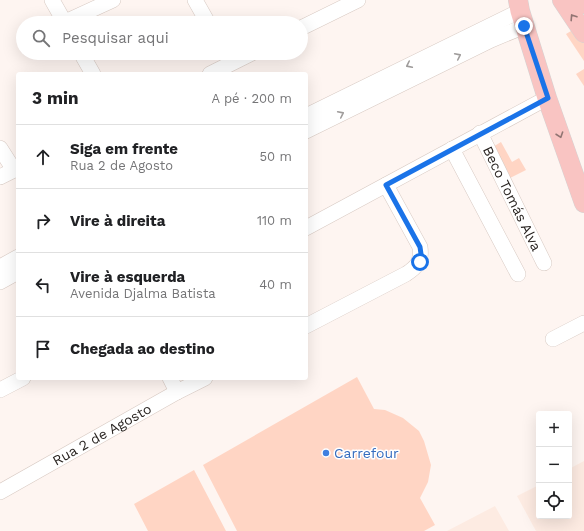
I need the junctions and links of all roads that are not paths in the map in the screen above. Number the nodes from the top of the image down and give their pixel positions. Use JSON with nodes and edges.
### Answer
{"nodes":[{"id":1,"x":52,"y":0,"type":"edge"},
{"id":2,"x":113,"y":0,"type":"edge"},
{"id":3,"x":195,"y":0,"type":"edge"},
{"id":4,"x":358,"y":0,"type":"edge"},
{"id":5,"x":562,"y":0,"type":"edge"},
{"id":6,"x":581,"y":0,"type":"edge"},
{"id":7,"x":341,"y":4,"type":"edge"},
{"id":8,"x":584,"y":4,"type":"edge"},
{"id":9,"x":518,"y":9,"type":"edge"},
{"id":10,"x":61,"y":16,"type":"edge"},
{"id":11,"x":80,"y":16,"type":"edge"},
{"id":12,"x":204,"y":16,"type":"edge"},
{"id":13,"x":308,"y":24,"type":"edge"},
{"id":14,"x":584,"y":33,"type":"edge"},
{"id":15,"x":86,"y":60,"type":"edge"},
{"id":16,"x":227,"y":60,"type":"edge"},
{"id":17,"x":92,"y":72,"type":"edge"},
{"id":18,"x":212,"y":72,"type":"edge"},
{"id":19,"x":371,"y":92,"type":"junction"},
{"id":20,"x":548,"y":98,"type":"junction"},
{"id":21,"x":308,"y":115,"type":"edge"},
{"id":22,"x":308,"y":130,"type":"edge"},
{"id":23,"x":480,"y":133,"type":"junction"},
{"id":24,"x":0,"y":148,"type":"edge"},
{"id":25,"x":452,"y":149,"type":"junction"},
{"id":26,"x":16,"y":169,"type":"edge"},
{"id":27,"x":0,"y":176,"type":"edge"},
{"id":28,"x":386,"y":185,"type":"junction"},
{"id":29,"x":584,"y":203,"type":"edge"},
{"id":30,"x":308,"y":227,"type":"edge"},
{"id":31,"x":16,"y":258,"type":"edge"},
{"id":32,"x":544,"y":263,"type":"dead end"},
{"id":33,"x":0,"y":267,"type":"edge"},
{"id":34,"x":16,"y":273,"type":"edge"},
{"id":35,"x":518,"y":274,"type":"dead end"},
{"id":36,"x":0,"y":282,"type":"edge"},
{"id":37,"x":584,"y":323,"type":"edge"},
{"id":38,"x":308,"y":325,"type":"edge"},
{"id":39,"x":553,"y":339,"type":"dead end"},
{"id":40,"x":19,"y":380,"type":"edge"},
{"id":41,"x":171,"y":380,"type":"edge"},
{"id":42,"x":201,"y":380,"type":"edge"},
{"id":43,"x":0,"y":390,"type":"edge"},
{"id":44,"x":177,"y":392,"type":"junction"},
{"id":45,"x":0,"y":492,"type":"edge"}],
"edges":[{"from":1,"to":10,"type":"street"},
{"from":2,"to":11,"type":"street"},
{"from":3,"to":12,"type":"street"},
{"from":4,"to":7,"type":"street"},
{"from":14,"to":5,"type":"main road","one_way":true},
{"from":6,"to":8,"type":"main road"},
{"from":7,"to":13,"type":"street"},
{"from":9,"to":19,"type":"street"},
{"from":9,"to":20,"type":"main road"},
{"from":15,"to":17,"type":"street"},
{"from":16,"to":18,"type":"street"},
{"from":19,"to":21,"type":"street"},
{"from":22,"to":19,"type":"street","one_way":true},
{"from":20,"to":23,"type":"street"},
{"from":20,"to":29,"type":"main road","one_way":true},
{"from":23,"to":25,"type":"street"},
{"from":23,"to":32,"type":"street","name":"Beco Tomás Alva"},
{"from":24,"to":26,"type":"street"},
{"from":25,"to":28,"type":"street"},
{"from":25,"to":35,"type":"street"},
{"from":26,"to":27,"type":"street"},
{"from":28,"to":30,"type":"street"},
{"from":28,"to":38,"type":"street"},
{"from":31,"to":33,"type":"street"},
{"from":34,"to":36,"type":"street"},
{"from":37,"to":39,"type":"street"},
{"from":40,"to":43,"type":"street"},
{"from":41,"to":44,"type":"street"},
{"from":42,"to":44,"type":"street","name":"Rua 2 de Agosto"},
{"from":44,"to":45,"type":"street","name":"Rua 2 de Agosto"}]}
